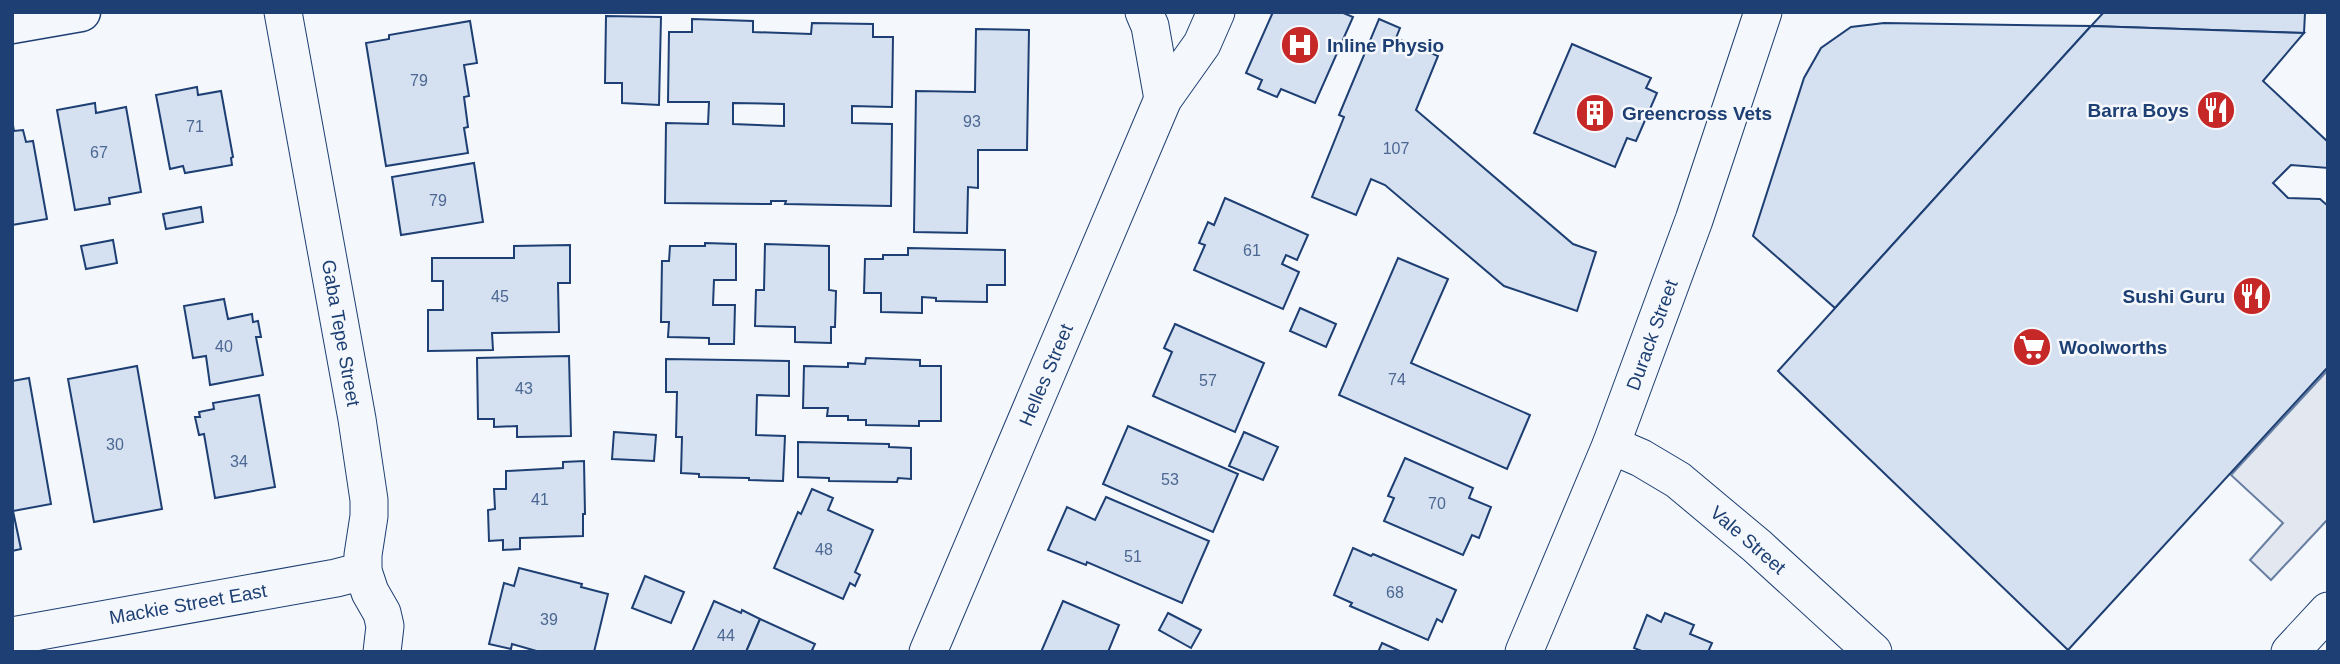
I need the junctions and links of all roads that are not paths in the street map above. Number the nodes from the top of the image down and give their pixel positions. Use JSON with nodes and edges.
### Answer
{"nodes":[{"id":1,"x":81,"y":12,"type":"edge"},
{"id":2,"x":283,"y":12,"type":"edge"},
{"id":3,"x":1144,"y":12,"type":"edge"},
{"id":4,"x":1216,"y":12,"type":"edge"},
{"id":5,"x":1763,"y":12,"type":"edge"},
{"id":6,"x":12,"y":24,"type":"edge"},
{"id":7,"x":1163,"y":99,"type":"junction"},
{"id":8,"x":1611,"y":445,"type":"junction"},
{"id":9,"x":363,"y":571,"type":"junction"},
{"id":10,"x":2328,"y":611,"type":"edge"},
{"id":11,"x":12,"y":636,"type":"edge"},
{"id":12,"x":382,"y":652,"type":"edge"},
{"id":13,"x":928,"y":652,"type":"edge"},
{"id":14,"x":1524,"y":652,"type":"edge"},
{"id":15,"x":1873,"y":652,"type":"edge"},
{"id":16,"x":2290,"y":652,"type":"edge"}],
"edges":[{"from":1,"to":6,"type":"highway"},
{"from":2,"to":9,"type":"street","name":"Gaba Tepe Street"},
{"from":3,"to":7,"type":"street"},
{"from":4,"to":7,"type":"street","name":"Helles Street"},
{"from":5,"to":8,"type":"street","name":"Durack Street"},
{"from":7,"to":13,"type":"street","name":"Helles Street"},
{"from":8,"to":14,"type":"street","name":"Durack Street"},
{"from":8,"to":15,"type":"street","name":"Vale Street"},
{"from":9,"to":11,"type":"street","name":"Mackie Street East"},
{"from":9,"to":12,"type":"street","name":"Gaba Tepe Street"},
{"from":10,"to":16,"type":"street"}]}
